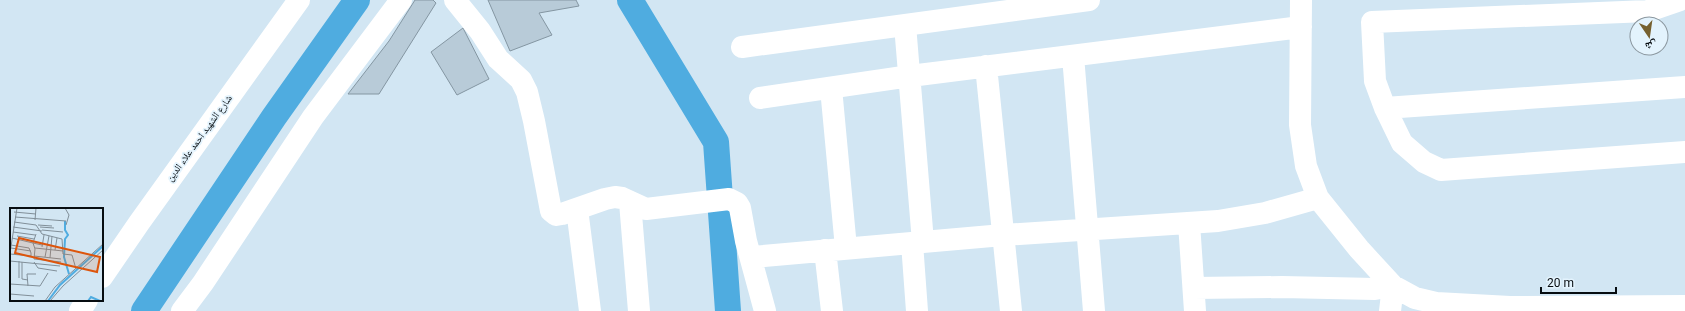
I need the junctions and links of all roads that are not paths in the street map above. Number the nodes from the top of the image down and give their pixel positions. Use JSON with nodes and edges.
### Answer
{"nodes":[{"id":1,"x":299,"y":0,"type":"edge"},
{"id":2,"x":401,"y":0,"type":"edge"},
{"id":3,"x":455,"y":0,"type":"edge"},
{"id":4,"x":1089,"y":0,"type":"edge"},
{"id":5,"x":1301,"y":0,"type":"edge"},
{"id":6,"x":1680,"y":0,"type":"edge"},
{"id":7,"x":905,"y":25,"type":"junction"},
{"id":8,"x":1301,"y":27,"type":"junction"},
{"id":9,"x":742,"y":47,"type":"dead end"},
{"id":10,"x":1073,"y":56,"type":"junction"},
{"id":11,"x":986,"y":66,"type":"junction"},
{"id":12,"x":910,"y":76,"type":"junction"},
{"id":13,"x":831,"y":88,"type":"junction"},
{"id":14,"x":1685,"y":88,"type":"edge"},
{"id":15,"x":760,"y":98,"type":"dead end"},
{"id":16,"x":1385,"y":108,"type":"junction"},
{"id":17,"x":1685,"y":152,"type":"edge"},
{"id":18,"x":1318,"y":198,"type":"junction"},
{"id":19,"x":630,"y":202,"type":"junction"},
{"id":20,"x":577,"y":209,"type":"junction"},
{"id":21,"x":1189,"y":223,"type":"junction"},
{"id":22,"x":1088,"y":230,"type":"junction"},
{"id":23,"x":1003,"y":235,"type":"junction"},
{"id":24,"x":918,"y":243,"type":"junction"},
{"id":25,"x":846,"y":248,"type":"junction"},
{"id":26,"x":825,"y":250,"type":"junction"},
{"id":27,"x":752,"y":257,"type":"junction"},
{"id":28,"x":103,"y":276,"type":"edge"},
{"id":29,"x":1393,"y":286,"type":"junction"},
{"id":30,"x":1194,"y":288,"type":"junction"},
{"id":31,"x":86,"y":301,"type":"edge"},
{"id":32,"x":1685,"y":306,"type":"edge"},
{"id":33,"x":80,"y":311,"type":"edge"},
{"id":34,"x":182,"y":311,"type":"edge"},
{"id":35,"x":590,"y":311,"type":"edge"},
{"id":36,"x":639,"y":311,"type":"edge"},
{"id":37,"x":765,"y":311,"type":"edge"},
{"id":38,"x":832,"y":311,"type":"edge"},
{"id":39,"x":918,"y":311,"type":"edge"},
{"id":40,"x":1011,"y":311,"type":"edge"},
{"id":41,"x":1094,"y":311,"type":"edge"},
{"id":42,"x":1196,"y":311,"type":"edge"},
{"id":43,"x":1390,"y":311,"type":"edge"}],
"edges":[{"from":1,"to":28,"type":"street","name":"شارع الشهيد احمد علاء الدين"},
{"from":2,"to":34,"type":"street"},
{"from":3,"to":20,"type":"street"},
{"from":4,"to":7,"type":"street"},
{"from":5,"to":8,"type":"street"},
{"from":6,"to":16,"type":"street"},
{"from":7,"to":9,"type":"street"},
{"from":7,"to":12,"type":"street"},
{"from":8,"to":10,"type":"street"},
{"from":8,"to":18,"type":"street"},
{"from":10,"to":11,"type":"street"},
{"from":10,"to":22,"type":"street"},
{"from":11,"to":12,"type":"street"},
{"from":11,"to":23,"type":"street"},
{"from":12,"to":13,"type":"street"},
{"from":12,"to":24,"type":"street"},
{"from":13,"to":15,"type":"street"},
{"from":13,"to":25,"type":"street"},
{"from":14,"to":16,"type":"street"},
{"from":16,"to":17,"type":"street"},
{"from":18,"to":21,"type":"street"},
{"from":18,"to":29,"type":"street"},
{"from":19,"to":20,"type":"street"},
{"from":19,"to":27,"type":"street"},
{"from":19,"to":36,"type":"street"},
{"from":20,"to":35,"type":"street"},
{"from":21,"to":22,"type":"street"},
{"from":21,"to":30,"type":"street"},
{"from":22,"to":23,"type":"street"},
{"from":22,"to":41,"type":"street"},
{"from":23,"to":24,"type":"street"},
{"from":23,"to":40,"type":"street"},
{"from":24,"to":25,"type":"street"},
{"from":24,"to":39,"type":"street"},
{"from":25,"to":26,"type":"street"},
{"from":26,"to":27,"type":"street"},
{"from":26,"to":38,"type":"street"},
{"from":27,"to":37,"type":"street"},
{"from":29,"to":30,"type":"street"},
{"from":29,"to":32,"type":"street"},
{"from":29,"to":43,"type":"street"},
{"from":30,"to":42,"type":"street"},
{"from":31,"to":33,"type":"street"}]}
